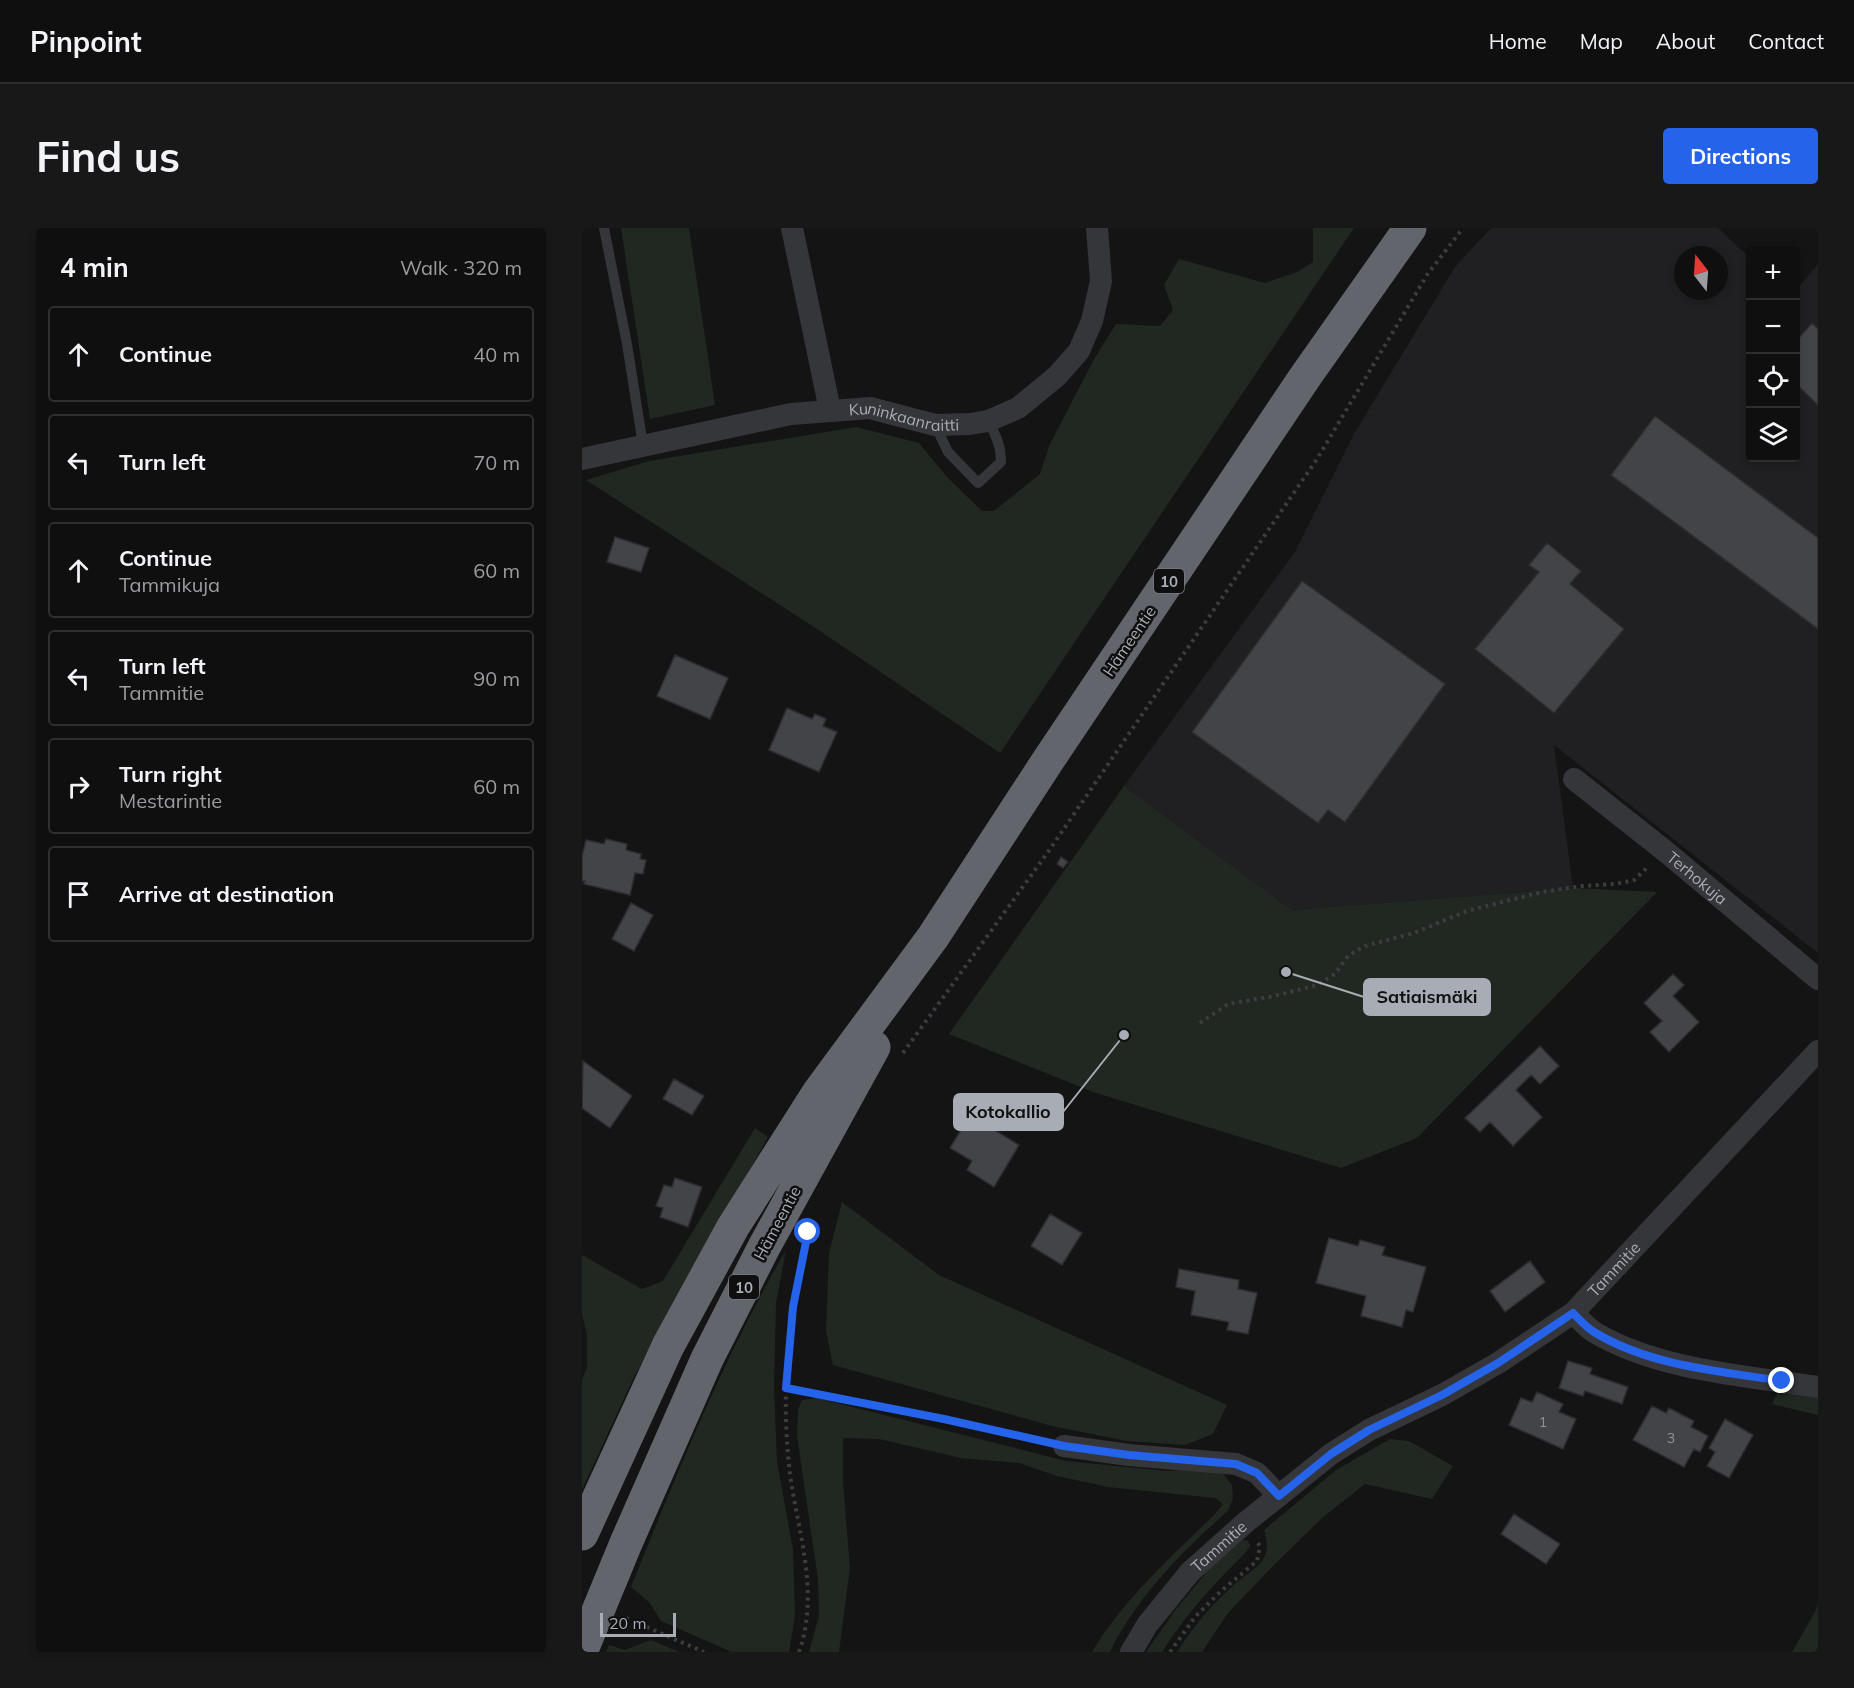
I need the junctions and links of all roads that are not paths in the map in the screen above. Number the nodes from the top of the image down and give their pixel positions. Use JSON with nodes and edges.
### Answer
{"nodes":[{"id":1,"x":604,"y":228,"type":"edge"},
{"id":2,"x":792,"y":228,"type":"edge"},
{"id":3,"x":1097,"y":228,"type":"edge"},
{"id":4,"x":1410,"y":228,"type":"edge"},
{"id":5,"x":830,"y":410,"type":"junction"},
{"id":6,"x":988,"y":421,"type":"junction"},
{"id":7,"x":935,"y":425,"type":"junction"},
{"id":8,"x":643,"y":445,"type":"junction"},
{"id":9,"x":582,"y":459,"type":"edge"},
{"id":10,"x":1574,"y":779,"type":"dead end"},
{"id":11,"x":933,"y":937,"type":"junction"},
{"id":12,"x":1818,"y":979,"type":"edge"},
{"id":13,"x":1818,"y":1051,"type":"edge"},
{"id":14,"x":1573,"y":1313,"type":"junction"},
{"id":15,"x":1818,"y":1387,"type":"edge"},
{"id":16,"x":1064,"y":1446,"type":"road end"},
{"id":17,"x":1279,"y":1496,"type":"junction"},
{"id":18,"x":582,"y":1534,"type":"edge"},
{"id":19,"x":582,"y":1650,"type":"edge"},
{"id":20,"x":1131,"y":1652,"type":"edge"}],
"edges":[{"from":1,"to":8,"type":"lane"},
{"from":2,"to":5,"type":"street"},
{"from":3,"to":6,"type":"street","name":"Kuninkaanraitti"},
{"from":4,"to":11,"type":"highway","name":"Hämeentie","number":"10"},
{"from":5,"to":7,"type":"street","name":"Kuninkaanraitti"},
{"from":5,"to":8,"type":"street","name":"Kuninkaanraitti"},
{"from":6,"to":7,"type":"street","name":"Kuninkaanraitti"},
{"from":6,"to":7,"type":"lane"},
{"from":8,"to":9,"type":"street","name":"Kuninkaanraitti"},
{"from":10,"to":12,"type":"street","name":"Terhokuja"},
{"from":11,"to":18,"type":"highway","name":"Hämeentie","number":"10"},
{"from":11,"to":19,"type":"highway","name":"Hämeentie","number":"10"},
{"from":13,"to":14,"type":"street","name":"Tammitie"},
{"from":14,"to":15,"type":"street"},
{"from":14,"to":17,"type":"street","name":"Tammitie"},
{"from":16,"to":17,"type":"street"},
{"from":17,"to":20,"type":"street","name":"Tammitie"}]}
